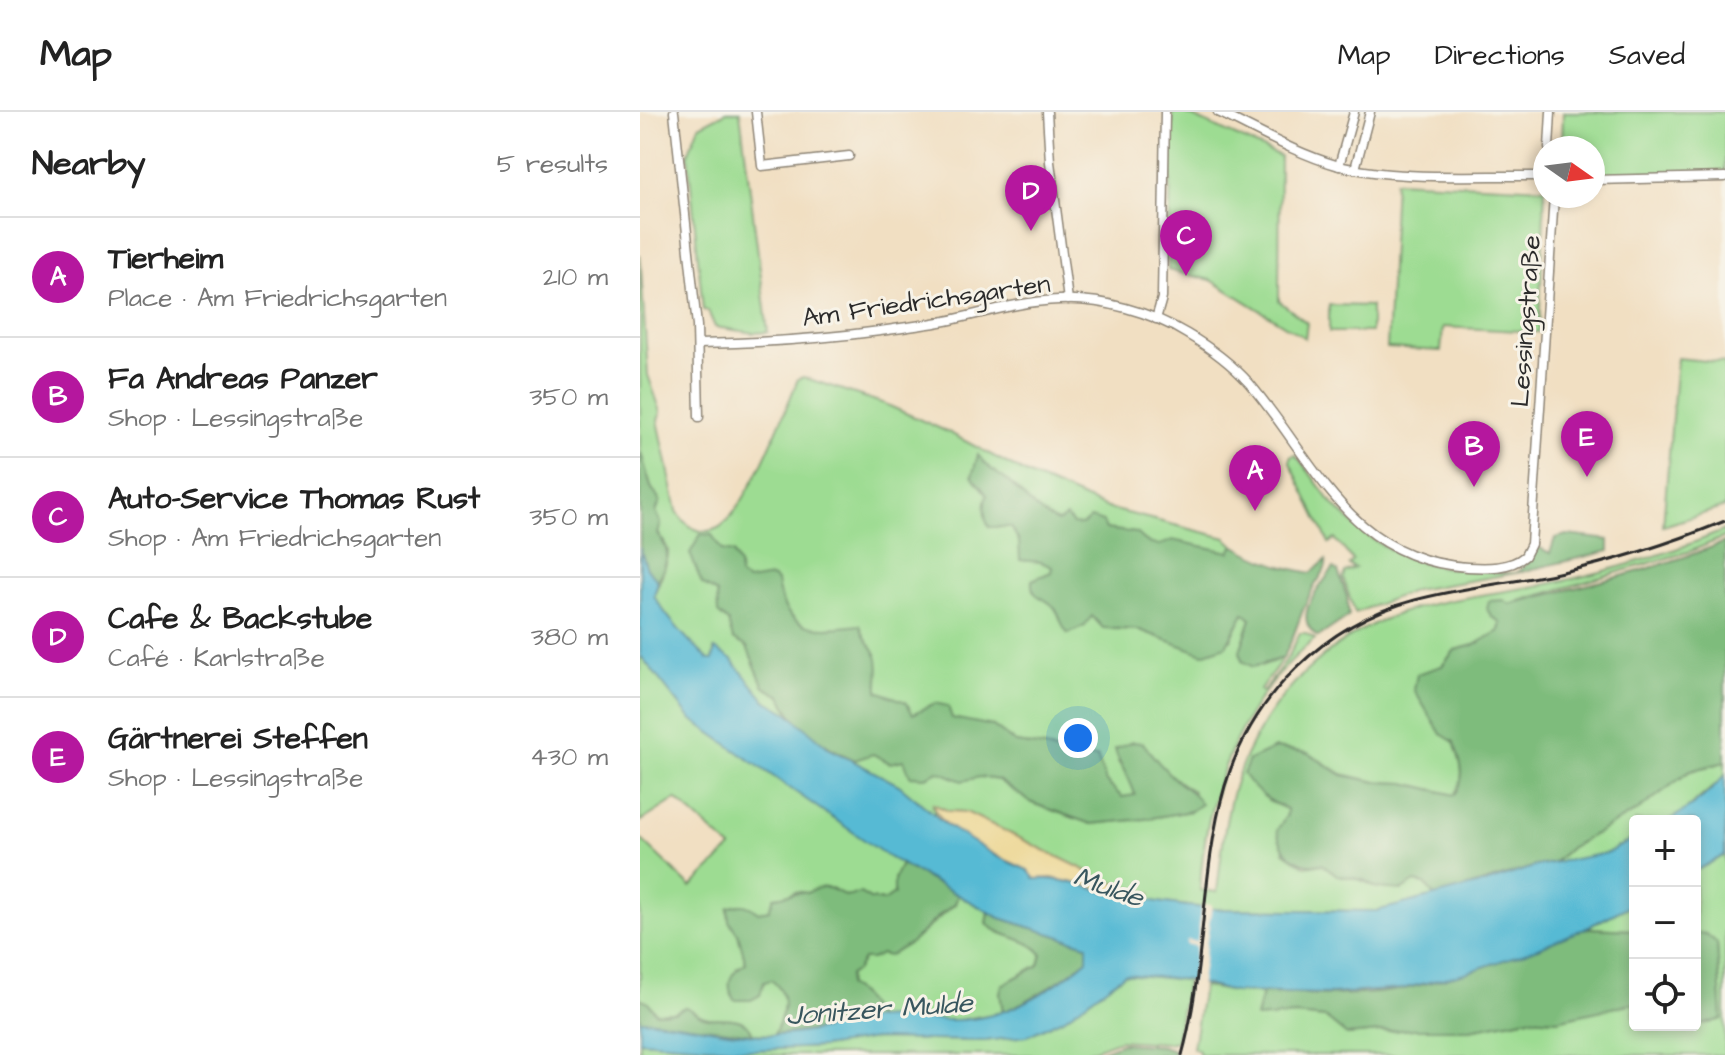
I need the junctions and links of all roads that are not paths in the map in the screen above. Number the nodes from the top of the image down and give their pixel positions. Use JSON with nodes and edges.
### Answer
{"nodes":[{"id":1,"x":674,"y":112,"type":"edge"},
{"id":2,"x":756,"y":112,"type":"edge"},
{"id":3,"x":1047,"y":112,"type":"edge"},
{"id":4,"x":1165,"y":112,"type":"edge"},
{"id":5,"x":1218,"y":112,"type":"edge"},
{"id":6,"x":1354,"y":112,"type":"edge"},
{"id":7,"x":1370,"y":112,"type":"edge"},
{"id":8,"x":1551,"y":112,"type":"edge"},
{"id":9,"x":1550,"y":136,"type":"edge"},
{"id":10,"x":849,"y":156,"type":"dead end"},
{"id":11,"x":1339,"y":166,"type":"junction"},
{"id":12,"x":1355,"y":169,"type":"junction"},
{"id":13,"x":1533,"y":174,"type":"edge"},
{"id":14,"x":1725,"y":177,"type":"edge"},
{"id":15,"x":1605,"y":180,"type":"edge"},
{"id":16,"x":1553,"y":208,"type":"edge"},
{"id":17,"x":1068,"y":300,"type":"junction"},
{"id":18,"x":1156,"y":319,"type":"junction"},
{"id":19,"x":698,"y":344,"type":"junction"},
{"id":20,"x":699,"y":417,"type":"dead end"},
{"id":21,"x":1531,"y":544,"type":"joint"}],
"edges":[{"from":1,"to":19,"type":"street"},
{"from":2,"to":10,"type":"street"},
{"from":3,"to":17,"type":"street"},
{"from":4,"to":18,"type":"street"},
{"from":5,"to":11,"type":"street"},
{"from":6,"to":11,"type":"street"},
{"from":7,"to":12,"type":"street"},
{"from":8,"to":9,"type":"street"},
{"from":11,"to":12,"type":"street"},
{"from":12,"to":13,"type":"street"},
{"from":14,"to":15,"type":"street"},
{"from":16,"to":21,"type":"street","name":"Lessingstraße"},
{"from":17,"to":18,"type":"street","name":"Am Friedrichsgarten"},
{"from":17,"to":19,"type":"street","name":"Am Friedrichsgarten"},
{"from":18,"to":21,"type":"street","name":"Am Friedrichsgarten"},
{"from":19,"to":20,"type":"street"}]}
